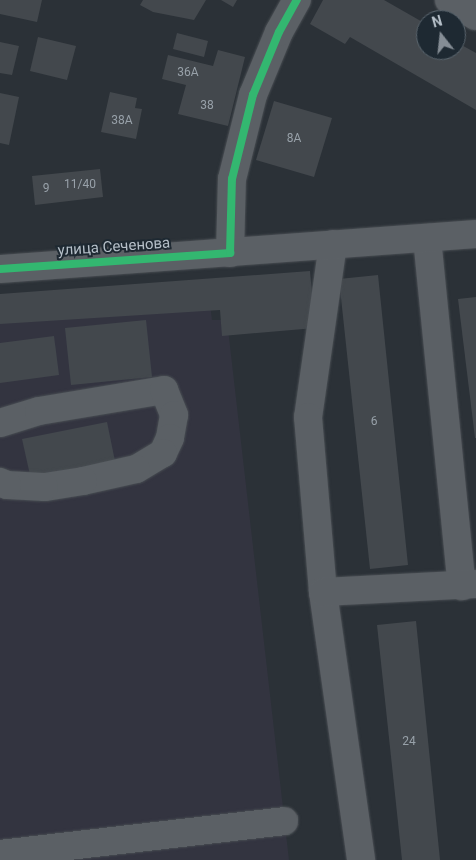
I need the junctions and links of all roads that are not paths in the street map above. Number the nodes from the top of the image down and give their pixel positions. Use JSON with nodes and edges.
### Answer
{"nodes":[{"id":1,"x":297,"y":0,"type":"edge"},
{"id":2,"x":449,"y":0,"type":"edge"},
{"id":3,"x":476,"y":16,"type":"edge"},
{"id":4,"x":476,"y":234,"type":"edge"},
{"id":5,"x":427,"y":238,"type":"junction"},
{"id":6,"x":332,"y":244,"type":"junction"},
{"id":7,"x":230,"y":253,"type":"junction"},
{"id":8,"x":0,"y":269,"type":"edge"},
{"id":9,"x":0,"y":423,"type":"edge"},
{"id":10,"x":0,"y":482,"type":"edge"},
{"id":11,"x":469,"y":585,"type":"edge"},
{"id":12,"x":322,"y":592,"type":"junction"},
{"id":13,"x":284,"y":821,"type":"dead end"},
{"id":14,"x":0,"y":854,"type":"edge"},
{"id":15,"x":361,"y":860,"type":"edge"}],
"edges":[{"from":1,"to":7,"type":"street"},
{"from":2,"to":3,"type":"street"},
{"from":4,"to":5,"type":"street","name":"улица Сеченова"},
{"from":5,"to":6,"type":"street","name":"улица Сеченова"},
{"from":5,"to":11,"type":"street"},
{"from":6,"to":7,"type":"street","name":"улица Сеченова"},
{"from":6,"to":12,"type":"street"},
{"from":7,"to":8,"type":"street","name":"улица Сеченова"},
{"from":9,"to":10,"type":"street"},
{"from":11,"to":12,"type":"street"},
{"from":12,"to":15,"type":"street"},
{"from":13,"to":14,"type":"street"}]}
